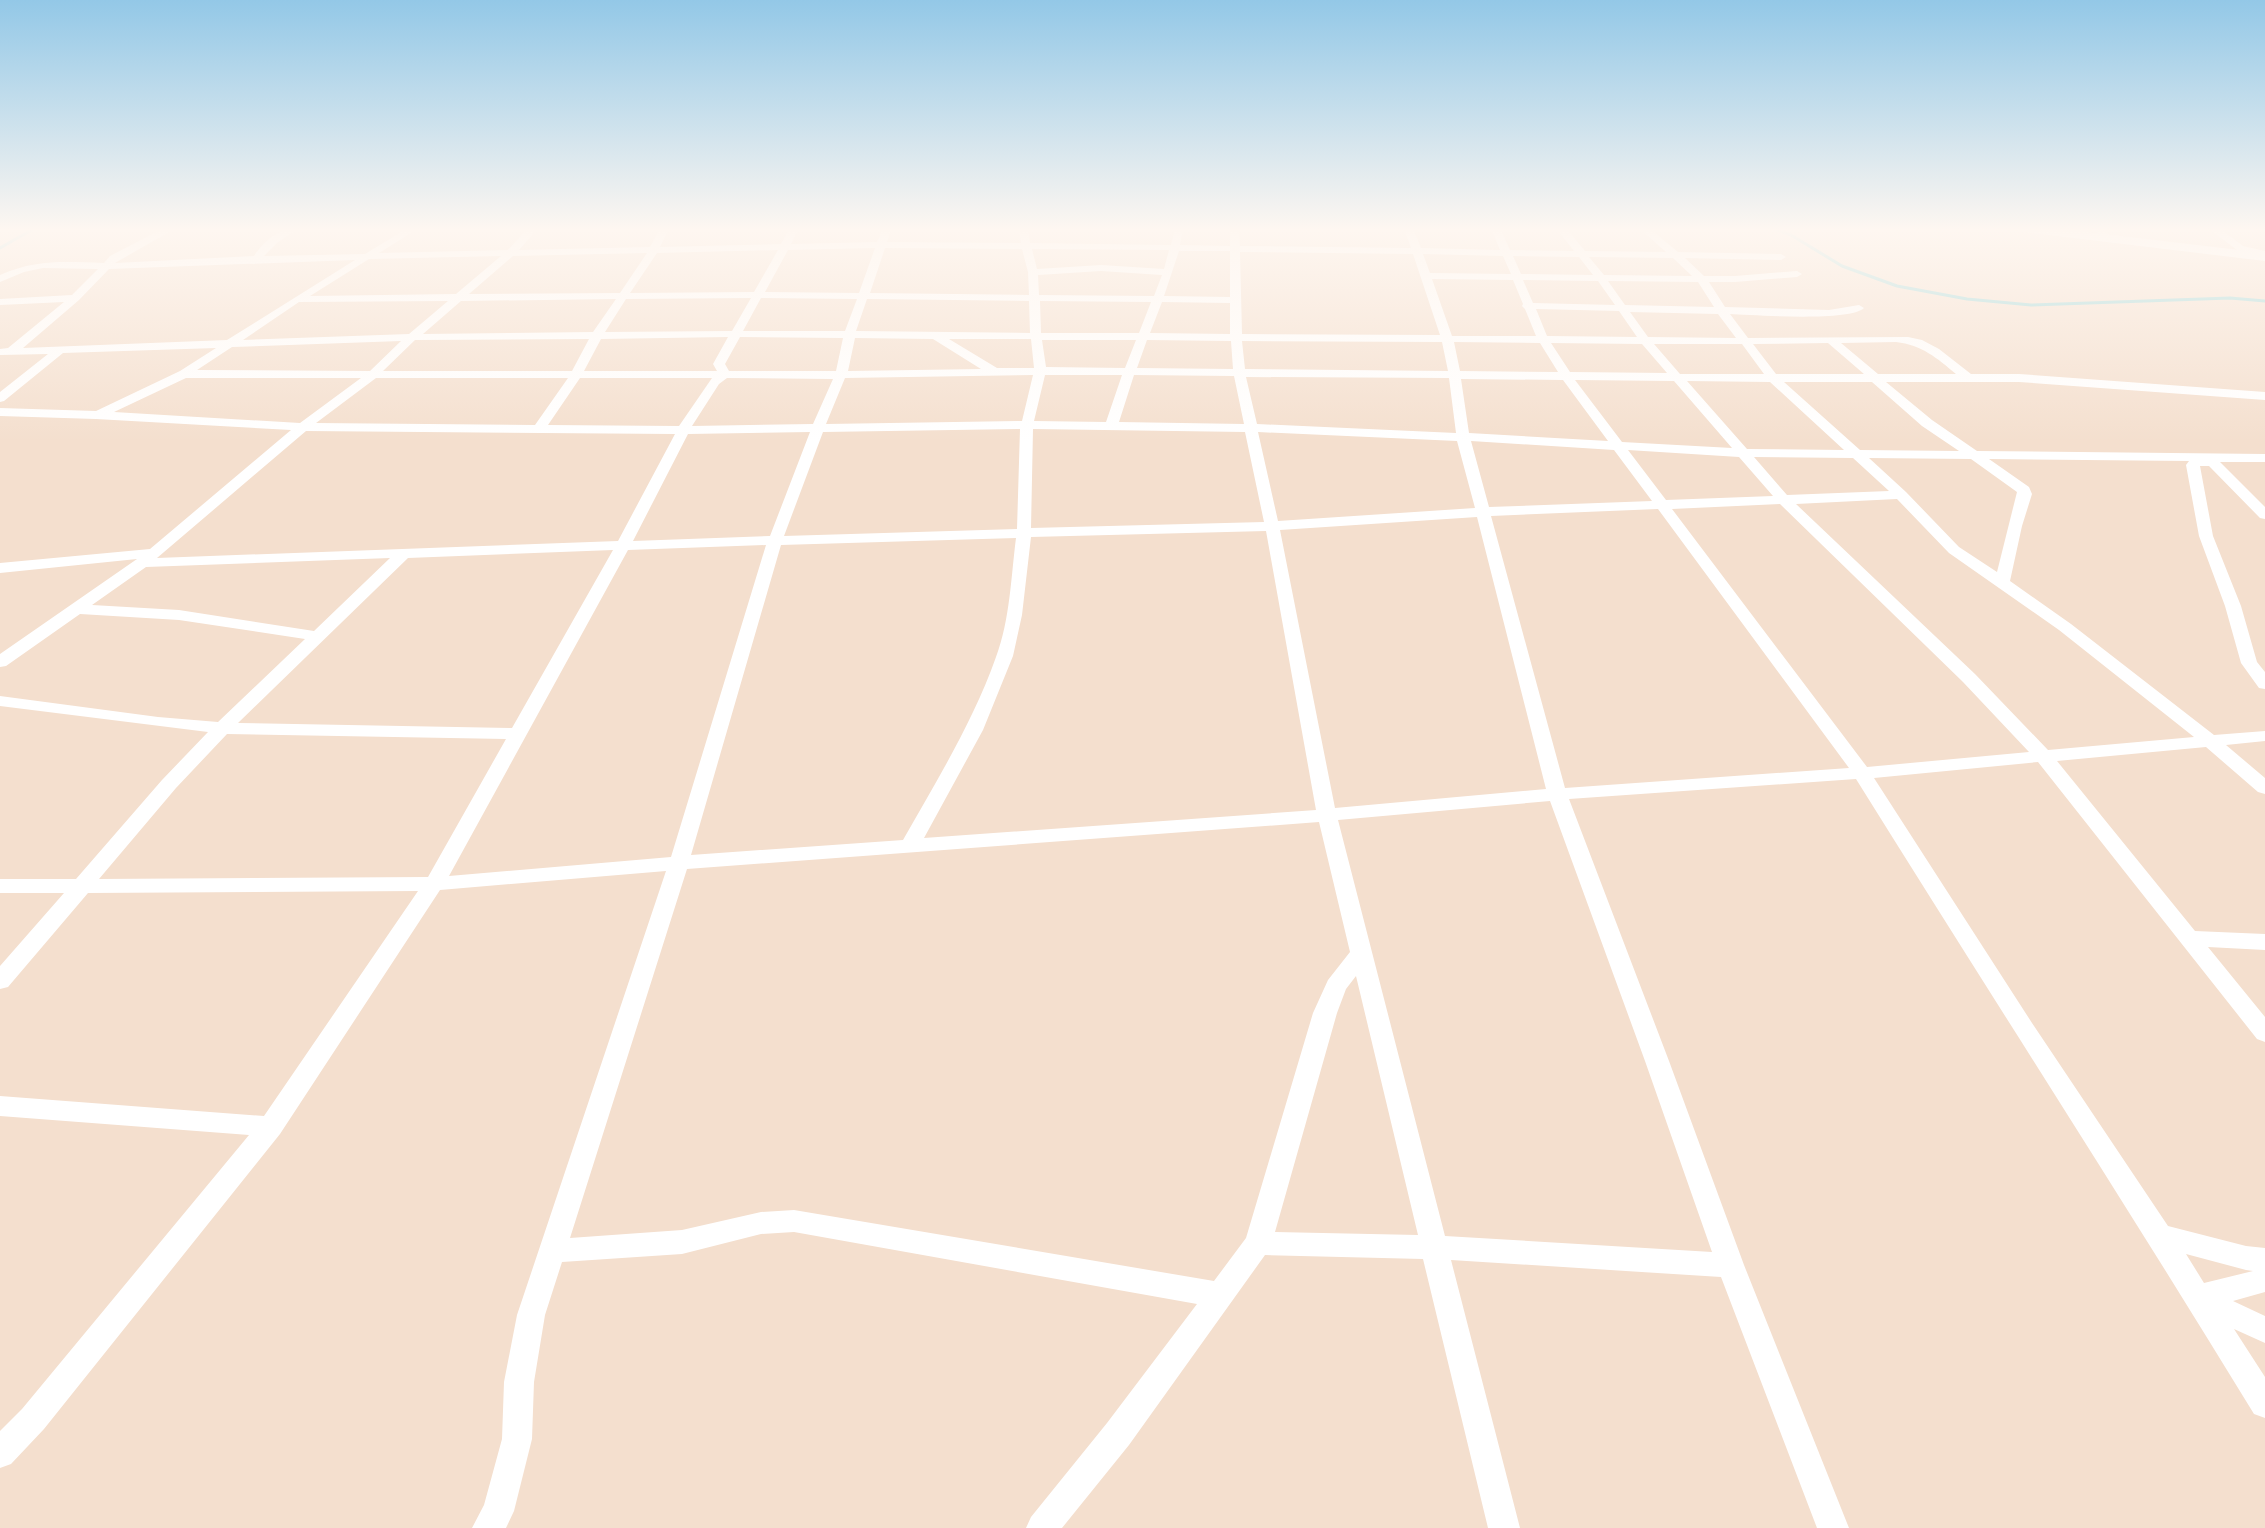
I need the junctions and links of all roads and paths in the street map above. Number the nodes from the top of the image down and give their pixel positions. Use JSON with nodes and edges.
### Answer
{"nodes":[{"id":1,"x":50,"y":299,"type":"edge"},
{"id":2,"x":73,"y":299,"type":"edge"},
{"id":3,"x":297,"y":299,"type":"edge"},
{"id":4,"x":456,"y":299,"type":"edge"},
{"id":5,"x":623,"y":299,"type":"edge"},
{"id":6,"x":756,"y":299,"type":"edge"},
{"id":7,"x":862,"y":299,"type":"edge"},
{"id":8,"x":1033,"y":299,"type":"edge"},
{"id":9,"x":1159,"y":299,"type":"edge"},
{"id":10,"x":1210,"y":299,"type":"edge"},
{"id":11,"x":1434,"y":299,"type":"edge"},
{"id":12,"x":1524,"y":299,"type":"edge"},
{"id":13,"x":1617,"y":299,"type":"edge"},
{"id":14,"x":1715,"y":299,"type":"edge"},
{"id":15,"x":1237,"y":300,"type":"joint"},
{"id":16,"x":0,"y":302,"type":"edge"},
{"id":17,"x":1527,"y":306,"type":"junction"},
{"id":18,"x":1623,"y":308,"type":"junction"},
{"id":19,"x":1860,"y":308,"type":"dead end"},
{"id":20,"x":1722,"y":311,"type":"junction"},
{"id":21,"x":736,"y":334,"type":"junction"},
{"id":22,"x":850,"y":334,"type":"junction"},
{"id":23,"x":597,"y":335,"type":"junction"},
{"id":24,"x":935,"y":335,"type":"junction"},
{"id":25,"x":1036,"y":336,"type":"junction"},
{"id":26,"x":413,"y":337,"type":"junction"},
{"id":27,"x":1142,"y":338,"type":"junction"},
{"id":28,"x":1236,"y":338,"type":"junction"},
{"id":29,"x":1447,"y":338,"type":"junction"},
{"id":30,"x":1543,"y":338,"type":"junction"},
{"id":31,"x":1644,"y":339,"type":"junction"},
{"id":32,"x":1744,"y":341,"type":"junction"},
{"id":33,"x":1832,"y":341,"type":"junction"},
{"id":34,"x":233,"y":343,"type":"junction"},
{"id":35,"x":60,"y":350,"type":"junction"},
{"id":36,"x":12,"y":351,"type":"junction"},
{"id":37,"x":0,"y":352,"type":"edge"},
{"id":38,"x":993,"y":371,"type":"junction"},
{"id":39,"x":1040,"y":371,"type":"junction"},
{"id":40,"x":1130,"y":372,"type":"junction"},
{"id":41,"x":1239,"y":372,"type":"junction"},
{"id":42,"x":184,"y":374,"type":"junction"},
{"id":43,"x":725,"y":374,"type":"junction"},
{"id":44,"x":372,"y":375,"type":"junction"},
{"id":45,"x":576,"y":375,"type":"junction"},
{"id":46,"x":1455,"y":375,"type":"junction"},
{"id":47,"x":841,"y":376,"type":"junction"},
{"id":48,"x":1566,"y":376,"type":"junction"},
{"id":49,"x":1678,"y":377,"type":"junction"},
{"id":50,"x":1774,"y":378,"type":"junction"},
{"id":51,"x":1874,"y":378,"type":"junction"},
{"id":52,"x":1968,"y":378,"type":"junction"},
{"id":53,"x":2265,"y":396,"type":"edge"},
{"id":54,"x":0,"y":398,"type":"edge"},
{"id":55,"x":0,"y":412,"type":"edge"},
{"id":56,"x":96,"y":415,"type":"junction"},
{"id":57,"x":1028,"y":425,"type":"junction"},
{"id":58,"x":1112,"y":425,"type":"junction"},
{"id":59,"x":304,"y":427,"type":"junction"},
{"id":60,"x":818,"y":427,"type":"junction"},
{"id":61,"x":1251,"y":428,"type":"junction"},
{"id":62,"x":539,"y":429,"type":"junction"},
{"id":63,"x":683,"y":430,"type":"junction"},
{"id":64,"x":1463,"y":437,"type":"junction"},
{"id":65,"x":1619,"y":446,"type":"junction"},
{"id":66,"x":1744,"y":453,"type":"junction"},
{"id":67,"x":1857,"y":456,"type":"junction"},
{"id":68,"x":1974,"y":457,"type":"junction"},
{"id":69,"x":2265,"y":458,"type":"edge"},
{"id":70,"x":2212,"y":460,"type":"junction"},
{"id":71,"x":1902,"y":495,"type":"junction"},
{"id":72,"x":1783,"y":499,"type":"junction"},
{"id":73,"x":1661,"y":505,"type":"junction"},
{"id":74,"x":1483,"y":512,"type":"junction"},
{"id":75,"x":2265,"y":516,"type":"edge"},
{"id":76,"x":1272,"y":526,"type":"junction"},
{"id":77,"x":1024,"y":533,"type":"junction"},
{"id":78,"x":774,"y":541,"type":"junction"},
{"id":79,"x":622,"y":546,"type":"junction"},
{"id":80,"x":154,"y":553,"type":"junction"},
{"id":81,"x":403,"y":554,"type":"junction"},
{"id":82,"x":142,"y":563,"type":"junction"},
{"id":83,"x":0,"y":568,"type":"edge"},
{"id":84,"x":2002,"y":583,"type":"junction"},
{"id":85,"x":79,"y":609,"type":"junction"},
{"id":86,"x":317,"y":636,"type":"junction"},
{"id":87,"x":0,"y":662,"type":"edge"},
{"id":88,"x":2265,"y":684,"type":"edge"},
{"id":89,"x":0,"y":701,"type":"edge"},
{"id":90,"x":222,"y":728,"type":"junction"},
{"id":91,"x":518,"y":734,"type":"junction"},
{"id":92,"x":2265,"y":736,"type":"edge"},
{"id":93,"x":2210,"y":741,"type":"junction"},
{"id":94,"x":2043,"y":756,"type":"junction"},
{"id":95,"x":1862,"y":773,"type":"junction"},
{"id":96,"x":2265,"y":788,"type":"edge"},
{"id":97,"x":1557,"y":794,"type":"junction"},
{"id":98,"x":1327,"y":815,"type":"junction"},
{"id":99,"x":910,"y":846,"type":"junction"},
{"id":100,"x":679,"y":863,"type":"junction"},
{"id":101,"x":434,"y":884,"type":"junction"},
{"id":102,"x":0,"y":886,"type":"edge"},
{"id":103,"x":82,"y":886,"type":"junction"},
{"id":104,"x":2190,"y":938,"type":"junction"},
{"id":105,"x":2265,"y":942,"type":"edge"},
{"id":106,"x":1360,"y":953,"type":"junction"},
{"id":107,"x":0,"y":981,"type":"edge"},
{"id":108,"x":2265,"y":1033,"type":"edge"},
{"id":109,"x":0,"y":1106,"type":"edge"},
{"id":110,"x":272,"y":1127,"type":"junction"},
{"id":111,"x":2159,"y":1235,"type":"junction"},
{"id":112,"x":1258,"y":1243,"type":"junction"},
{"id":113,"x":1436,"y":1247,"type":"junction"},
{"id":114,"x":552,"y":1251,"type":"junction"},
{"id":115,"x":2265,"y":1260,"type":"edge"},
{"id":116,"x":1730,"y":1265,"type":"junction"},
{"id":117,"x":2265,"y":1280,"type":"edge"},
{"id":118,"x":1220,"y":1295,"type":"junction"},
{"id":119,"x":2198,"y":1297,"type":"junction"},
{"id":120,"x":2265,"y":1330,"type":"edge"},
{"id":121,"x":2265,"y":1404,"type":"edge"},
{"id":122,"x":0,"y":1453,"type":"edge"},
{"id":123,"x":488,"y":1528,"type":"edge"},
{"id":124,"x":1042,"y":1528,"type":"edge"},
{"id":125,"x":1504,"y":1528,"type":"edge"},
{"id":126,"x":1833,"y":1528,"type":"edge"}],
"edges":[{"from":1,"to":16,"type":"street"},
{"from":2,"to":36,"type":"street"},
{"from":3,"to":34,"type":"street"},
{"from":4,"to":26,"type":"street"},
{"from":5,"to":23,"type":"street"},
{"from":6,"to":21,"type":"street"},
{"from":7,"to":22,"type":"street"},
{"from":8,"to":25,"type":"street"},
{"from":9,"to":27,"type":"street"},
{"from":10,"to":15,"type":"street"},
{"from":11,"to":29,"type":"street"},
{"from":12,"to":17,"type":"street"},
{"from":13,"to":18,"type":"street"},
{"from":14,"to":20,"type":"street"},
{"from":15,"to":28,"type":"street"},
{"from":17,"to":18,"type":"street"},
{"from":17,"to":30,"type":"street"},
{"from":18,"to":20,"type":"street"},
{"from":18,"to":31,"type":"street"},
{"from":19,"to":20,"type":"street"},
{"from":20,"to":32,"type":"street"},
{"from":21,"to":22,"type":"street"},
{"from":21,"to":23,"type":"street"},
{"from":21,"to":43,"type":"street"},
{"from":22,"to":24,"type":"street"},
{"from":22,"to":47,"type":"street"},
{"from":23,"to":26,"type":"street"},
{"from":23,"to":45,"type":"street"},
{"from":24,"to":25,"type":"street"},
{"from":24,"to":38,"type":"street"},
{"from":25,"to":27,"type":"street"},
{"from":25,"to":39,"type":"street"},
{"from":26,"to":34,"type":"street"},
{"from":26,"to":44,"type":"street"},
{"from":27,"to":28,"type":"street"},
{"from":27,"to":40,"type":"street"},
{"from":28,"to":29,"type":"street"},
{"from":28,"to":41,"type":"street"},
{"from":29,"to":30,"type":"street"},
{"from":29,"to":46,"type":"street"},
{"from":30,"to":31,"type":"street"},
{"from":30,"to":48,"type":"street"},
{"from":31,"to":32,"type":"street"},
{"from":31,"to":49,"type":"street"},
{"from":32,"to":33,"type":"street"},
{"from":32,"to":50,"type":"street"},
{"from":33,"to":51,"type":"street"},
{"from":33,"to":52,"type":"street"},
{"from":34,"to":35,"type":"street"},
{"from":34,"to":42,"type":"street"},
{"from":35,"to":36,"type":"street"},
{"from":35,"to":54,"type":"street"},
{"from":36,"to":37,"type":"street"},
{"from":38,"to":39,"type":"street"},
{"from":38,"to":47,"type":"street"},
{"from":39,"to":40,"type":"street"},
{"from":39,"to":57,"type":"street"},
{"from":40,"to":41,"type":"street"},
{"from":40,"to":58,"type":"street"},
{"from":41,"to":46,"type":"street"},
{"from":41,"to":61,"type":"street"},
{"from":42,"to":44,"type":"street"},
{"from":42,"to":56,"type":"street"},
{"from":43,"to":45,"type":"street"},
{"from":43,"to":47,"type":"street"},
{"from":43,"to":63,"type":"street"},
{"from":44,"to":45,"type":"street"},
{"from":44,"to":59,"type":"street"},
{"from":45,"to":62,"type":"street"},
{"from":46,"to":48,"type":"street"},
{"from":46,"to":64,"type":"street"},
{"from":47,"to":60,"type":"street"},
{"from":48,"to":49,"type":"street"},
{"from":48,"to":65,"type":"street"},
{"from":49,"to":50,"type":"street"},
{"from":49,"to":66,"type":"street"},
{"from":50,"to":51,"type":"street"},
{"from":50,"to":67,"type":"street"},
{"from":51,"to":52,"type":"street"},
{"from":51,"to":68,"type":"street"},
{"from":52,"to":53,"type":"street"},
{"from":55,"to":56,"type":"street"},
{"from":56,"to":59,"type":"street"},
{"from":57,"to":58,"type":"street"},
{"from":57,"to":60,"type":"street"},
{"from":57,"to":77,"type":"street"},
{"from":58,"to":61,"type":"street"},
{"from":59,"to":62,"type":"street"},
{"from":59,"to":80,"type":"street"},
{"from":60,"to":63,"type":"street"},
{"from":60,"to":78,"type":"street"},
{"from":61,"to":64,"type":"street"},
{"from":61,"to":76,"type":"street"},
{"from":62,"to":63,"type":"street"},
{"from":63,"to":79,"type":"street"},
{"from":64,"to":65,"type":"street"},
{"from":64,"to":74,"type":"street"},
{"from":65,"to":66,"type":"street"},
{"from":65,"to":73,"type":"street"},
{"from":66,"to":67,"type":"street"},
{"from":66,"to":72,"type":"street"},
{"from":67,"to":68,"type":"street"},
{"from":67,"to":71,"type":"street"},
{"from":68,"to":70,"type":"street"},
{"from":68,"to":84,"type":"street"},
{"from":69,"to":70,"type":"street"},
{"from":70,"to":75,"type":"street"},
{"from":70,"to":88,"type":"street"},
{"from":71,"to":72,"type":"street"},
{"from":71,"to":84,"type":"street"},
{"from":72,"to":73,"type":"street"},
{"from":72,"to":94,"type":"street"},
{"from":73,"to":74,"type":"street"},
{"from":73,"to":95,"type":"street"},
{"from":74,"to":76,"type":"street"},
{"from":74,"to":97,"type":"street"},
{"from":76,"to":77,"type":"street"},
{"from":76,"to":98,"type":"street"},
{"from":77,"to":78,"type":"street"},
{"from":77,"to":99,"type":"street"},
{"from":78,"to":79,"type":"street"},
{"from":78,"to":100,"type":"street"},
{"from":79,"to":81,"type":"street"},
{"from":79,"to":91,"type":"street"},
{"from":80,"to":82,"type":"street"},
{"from":80,"to":83,"type":"street"},
{"from":81,"to":82,"type":"street"},
{"from":81,"to":86,"type":"street"},
{"from":82,"to":85,"type":"street"},
{"from":84,"to":93,"type":"street"},
{"from":85,"to":86,"type":"street"},
{"from":85,"to":87,"type":"street"},
{"from":86,"to":90,"type":"street"},
{"from":89,"to":90,"type":"street"},
{"from":90,"to":91,"type":"street"},
{"from":90,"to":103,"type":"street"},
{"from":91,"to":101,"type":"street"},
{"from":92,"to":93,"type":"street"},
{"from":93,"to":94,"type":"street"},
{"from":93,"to":96,"type":"street"},
{"from":94,"to":95,"type":"street"},
{"from":94,"to":104,"type":"street"},
{"from":95,"to":97,"type":"street"},
{"from":95,"to":111,"type":"street"},
{"from":97,"to":98,"type":"street"},
{"from":97,"to":116,"type":"street"},
{"from":98,"to":99,"type":"street"},
{"from":98,"to":106,"type":"street"},
{"from":99,"to":100,"type":"street"},
{"from":100,"to":101,"type":"street"},
{"from":100,"to":114,"type":"street"},
{"from":101,"to":103,"type":"street"},
{"from":101,"to":110,"type":"street"},
{"from":102,"to":103,"type":"street"},
{"from":103,"to":107,"type":"street"},
{"from":104,"to":105,"type":"street"},
{"from":104,"to":108,"type":"street"},
{"from":106,"to":112,"type":"street"},
{"from":106,"to":113,"type":"street"},
{"from":109,"to":110,"type":"street"},
{"from":110,"to":122,"type":"street"},
{"from":111,"to":115,"type":"street"},
{"from":111,"to":119,"type":"street"},
{"from":112,"to":113,"type":"street"},
{"from":112,"to":118,"type":"street"},
{"from":113,"to":116,"type":"street"},
{"from":113,"to":125,"type":"street"},
{"from":114,"to":118,"type":"street"},
{"from":114,"to":123,"type":"street"},
{"from":116,"to":126,"type":"street"},
{"from":117,"to":119,"type":"street"},
{"from":118,"to":124,"type":"street"},
{"from":119,"to":120,"type":"street"},
{"from":119,"to":121,"type":"street"}]}
